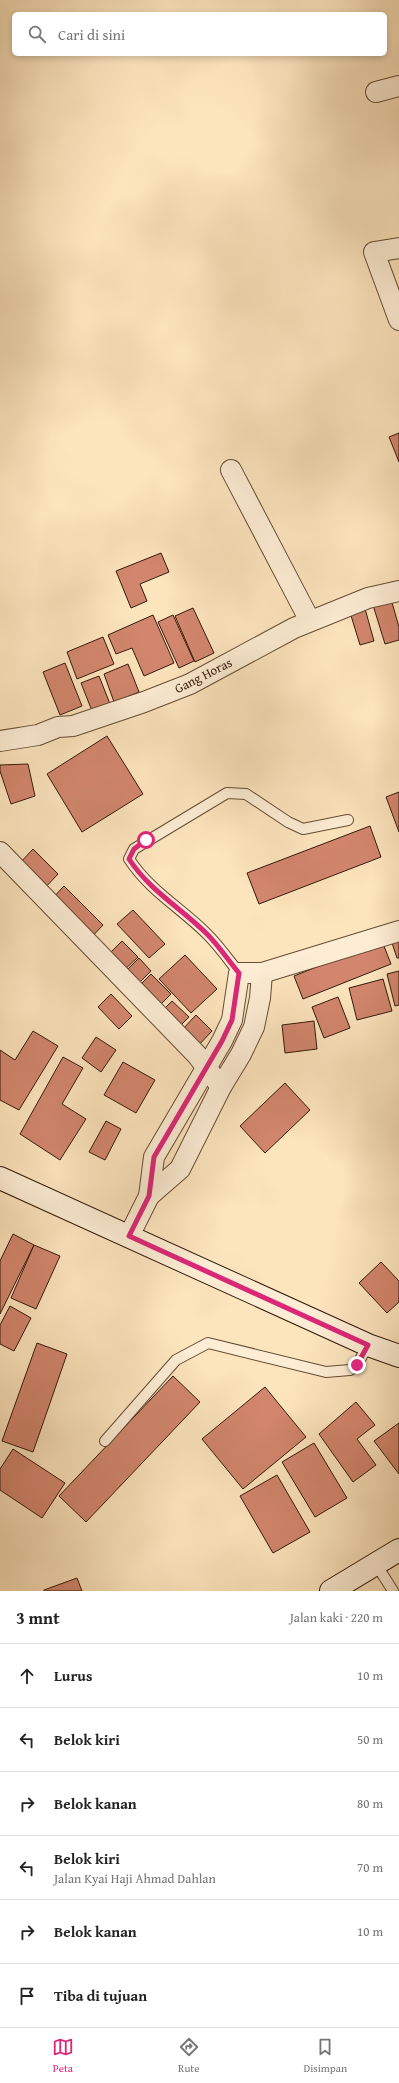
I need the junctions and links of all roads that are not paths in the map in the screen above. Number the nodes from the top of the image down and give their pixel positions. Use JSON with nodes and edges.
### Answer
{"nodes":[{"id":1,"x":399,"y":86,"type":"edge"},
{"id":2,"x":376,"y":92,"type":"dead end"},
{"id":3,"x":399,"y":248,"type":"edge"},
{"id":4,"x":399,"y":320,"type":"edge"},
{"id":5,"x":231,"y":470,"type":"dead end"},
{"id":6,"x":399,"y":591,"type":"edge"},
{"id":7,"x":310,"y":621,"type":"junction"},
{"id":8,"x":0,"y":741,"type":"edge"},
{"id":9,"x":348,"y":820,"type":"dead end"},
{"id":10,"x":0,"y":852,"type":"edge"},
{"id":11,"x":399,"y":931,"type":"edge"},
{"id":12,"x":262,"y":972,"type":"junction"},
{"id":13,"x":239,"y":973,"type":"junction"},
{"id":14,"x":206,"y":1068,"type":"junction"},
{"id":15,"x":222,"y":1087,"type":"junction"},
{"id":16,"x":0,"y":1178,"type":"edge"},
{"id":17,"x":149,"y":1196,"type":"junction"},
{"id":18,"x":129,"y":1236,"type":"junction"},
{"id":19,"x":368,"y":1345,"type":"junction"},
{"id":20,"x":399,"y":1356,"type":"edge"},
{"id":21,"x":105,"y":1442,"type":"dead end"},
{"id":22,"x":399,"y":1550,"type":"edge"},
{"id":23,"x":376,"y":1564,"type":"junction"},
{"id":24,"x":331,"y":1591,"type":"edge"},
{"id":25,"x":393,"y":1591,"type":"edge"}],
"edges":[{"from":1,"to":2,"type":"street"},
{"from":3,"to":4,"type":"street"},
{"from":5,"to":7,"type":"street"},
{"from":6,"to":7,"type":"street","name":"Gang Horas"},
{"from":7,"to":8,"type":"street","name":"Gang Horas"},
{"from":9,"to":13,"type":"lane"},
{"from":10,"to":14,"type":"street"},
{"from":11,"to":12,"type":"street"},
{"from":12,"to":13,"type":"street"},
{"from":12,"to":15,"type":"street"},
{"from":13,"to":14,"type":"street"},
{"from":14,"to":15,"type":"street"},
{"from":14,"to":17,"type":"street"},
{"from":15,"to":17,"type":"street"},
{"from":16,"to":18,"type":"main road"},
{"from":17,"to":18,"type":"street"},
{"from":18,"to":19,"type":"main road"},
{"from":19,"to":20,"type":"main road"},
{"from":19,"to":21,"type":"lane"},
{"from":22,"to":23,"type":"main road"},
{"from":23,"to":24,"type":"main road"},
{"from":23,"to":25,"type":"lane"}]}
